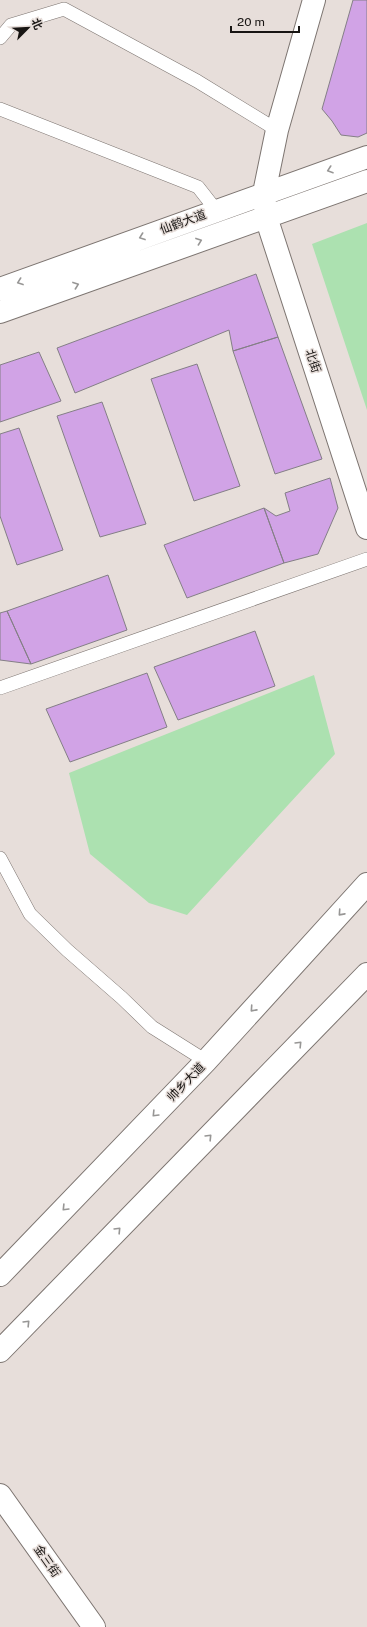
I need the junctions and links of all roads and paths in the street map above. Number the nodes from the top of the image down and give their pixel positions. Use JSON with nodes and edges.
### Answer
{"nodes":[{"id":1,"x":314,"y":0,"type":"edge"},
{"id":2,"x":0,"y":38,"type":"edge"},
{"id":3,"x":0,"y":109,"type":"edge"},
{"id":4,"x":277,"y":130,"type":"junction"},
{"id":5,"x":367,"y":157,"type":"edge"},
{"id":6,"x":367,"y":181,"type":"edge"},
{"id":7,"x":264,"y":194,"type":"junction"},
{"id":8,"x":216,"y":210,"type":"junction"},
{"id":9,"x":266,"y":217,"type":"junction"},
{"id":10,"x":0,"y":289,"type":"edge"},
{"id":11,"x":0,"y":312,"type":"edge"},
{"id":12,"x":367,"y":528,"type":"edge"},
{"id":13,"x":367,"y":559,"type":"edge"},
{"id":14,"x":0,"y":688,"type":"edge"},
{"id":15,"x":0,"y":858,"type":"edge"},
{"id":16,"x":367,"y":884,"type":"edge"},
{"id":17,"x":367,"y":974,"type":"edge"},
{"id":18,"x":206,"y":1061,"type":"junction"},
{"id":19,"x":0,"y":1275,"type":"edge"},
{"id":20,"x":0,"y":1351,"type":"edge"},
{"id":21,"x":0,"y":1495,"type":"edge"},
{"id":22,"x":94,"y":1627,"type":"edge"}],
"edges":[{"from":1,"to":4,"type":"main road","name":"北街"},
{"from":2,"to":4,"type":"lane"},
{"from":3,"to":8,"type":"lane"},
{"from":4,"to":7,"type":"main road","name":"北街"},
{"from":5,"to":7,"type":"main road","name":"仙鹤大道","one_way":true},
{"from":6,"to":9,"type":"main road","name":"仙鹤大道"},
{"from":7,"to":8,"type":"main road","name":"仙鹤大道"},
{"from":7,"to":9,"type":"main road","name":"北街"},
{"from":8,"to":10,"type":"main road","name":"仙鹤大道","one_way":true},
{"from":11,"to":9,"type":"main road","name":"仙鹤大道","one_way":true},
{"from":9,"to":12,"type":"main road","name":"北街"},
{"from":13,"to":14,"type":"lane"},
{"from":15,"to":18,"type":"lane"},
{"from":16,"to":18,"type":"main road","name":"帅乡大道","one_way":true},
{"from":20,"to":17,"type":"main road","one_way":true},
{"from":18,"to":19,"type":"main road","name":"帅乡大道","one_way":true},
{"from":21,"to":22,"type":"main road","name":"金三街"}]}
